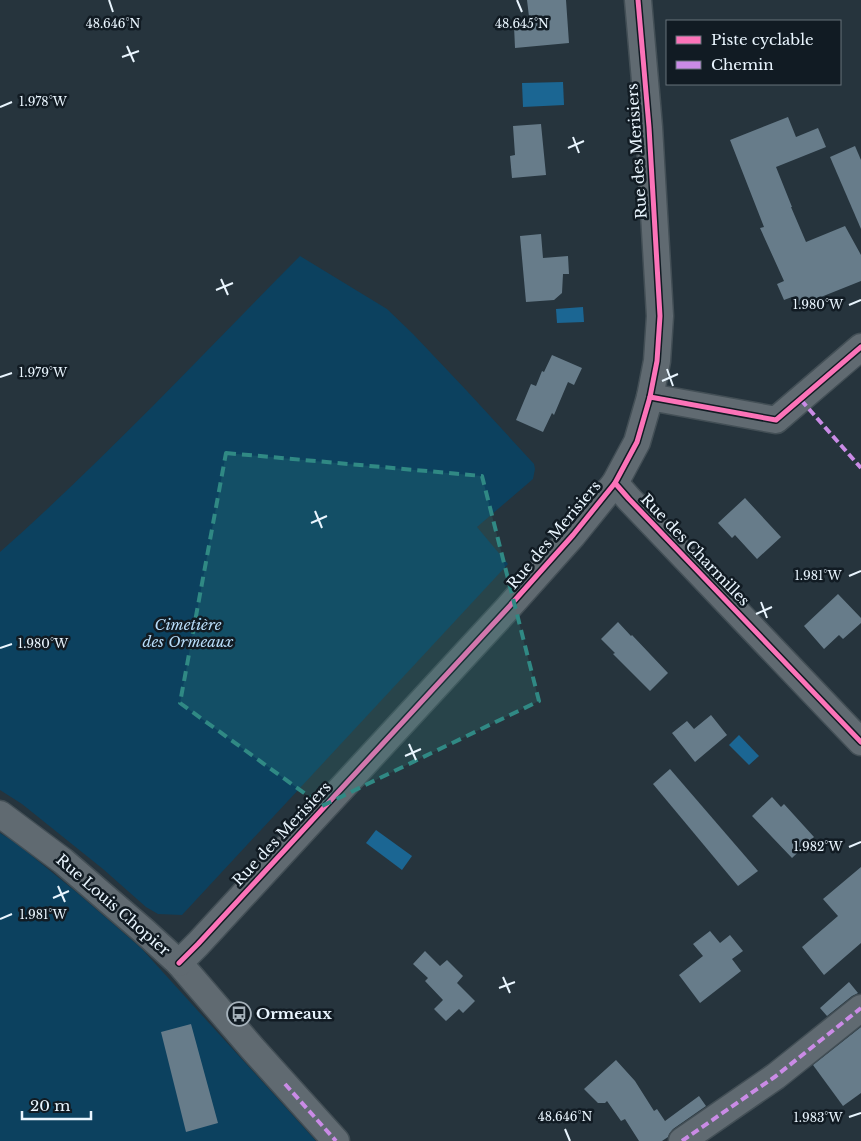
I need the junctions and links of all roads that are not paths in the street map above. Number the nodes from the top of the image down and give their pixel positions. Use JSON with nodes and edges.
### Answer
{"nodes":[{"id":1,"x":638,"y":0,"type":"edge"},
{"id":2,"x":861,"y":347,"type":"edge"},
{"id":3,"x":650,"y":397,"type":"junction"},
{"id":4,"x":615,"y":483,"type":"junction"},
{"id":5,"x":861,"y":742,"type":"edge"},
{"id":6,"x":0,"y":814,"type":"edge"},
{"id":7,"x":179,"y":963,"type":"junction"},
{"id":8,"x":861,"y":1008,"type":"edge"},
{"id":9,"x":689,"y":1139,"type":"edge"},
{"id":10,"x":336,"y":1141,"type":"edge"}],
"edges":[{"from":1,"to":3,"type":"street","name":"Rue des Merisiers"},
{"from":2,"to":3,"type":"street"},
{"from":3,"to":4,"type":"street","name":"Rue des Merisiers"},
{"from":4,"to":5,"type":"street","name":"Rue des Charmilles"},
{"from":4,"to":7,"type":"street","name":"Rue des Merisiers"},
{"from":6,"to":7,"type":"street","name":"Rue Louis Chopier"},
{"from":7,"to":10,"type":"street","name":"Rue Louis Chopier"},
{"from":8,"to":9,"type":"street"}]}
